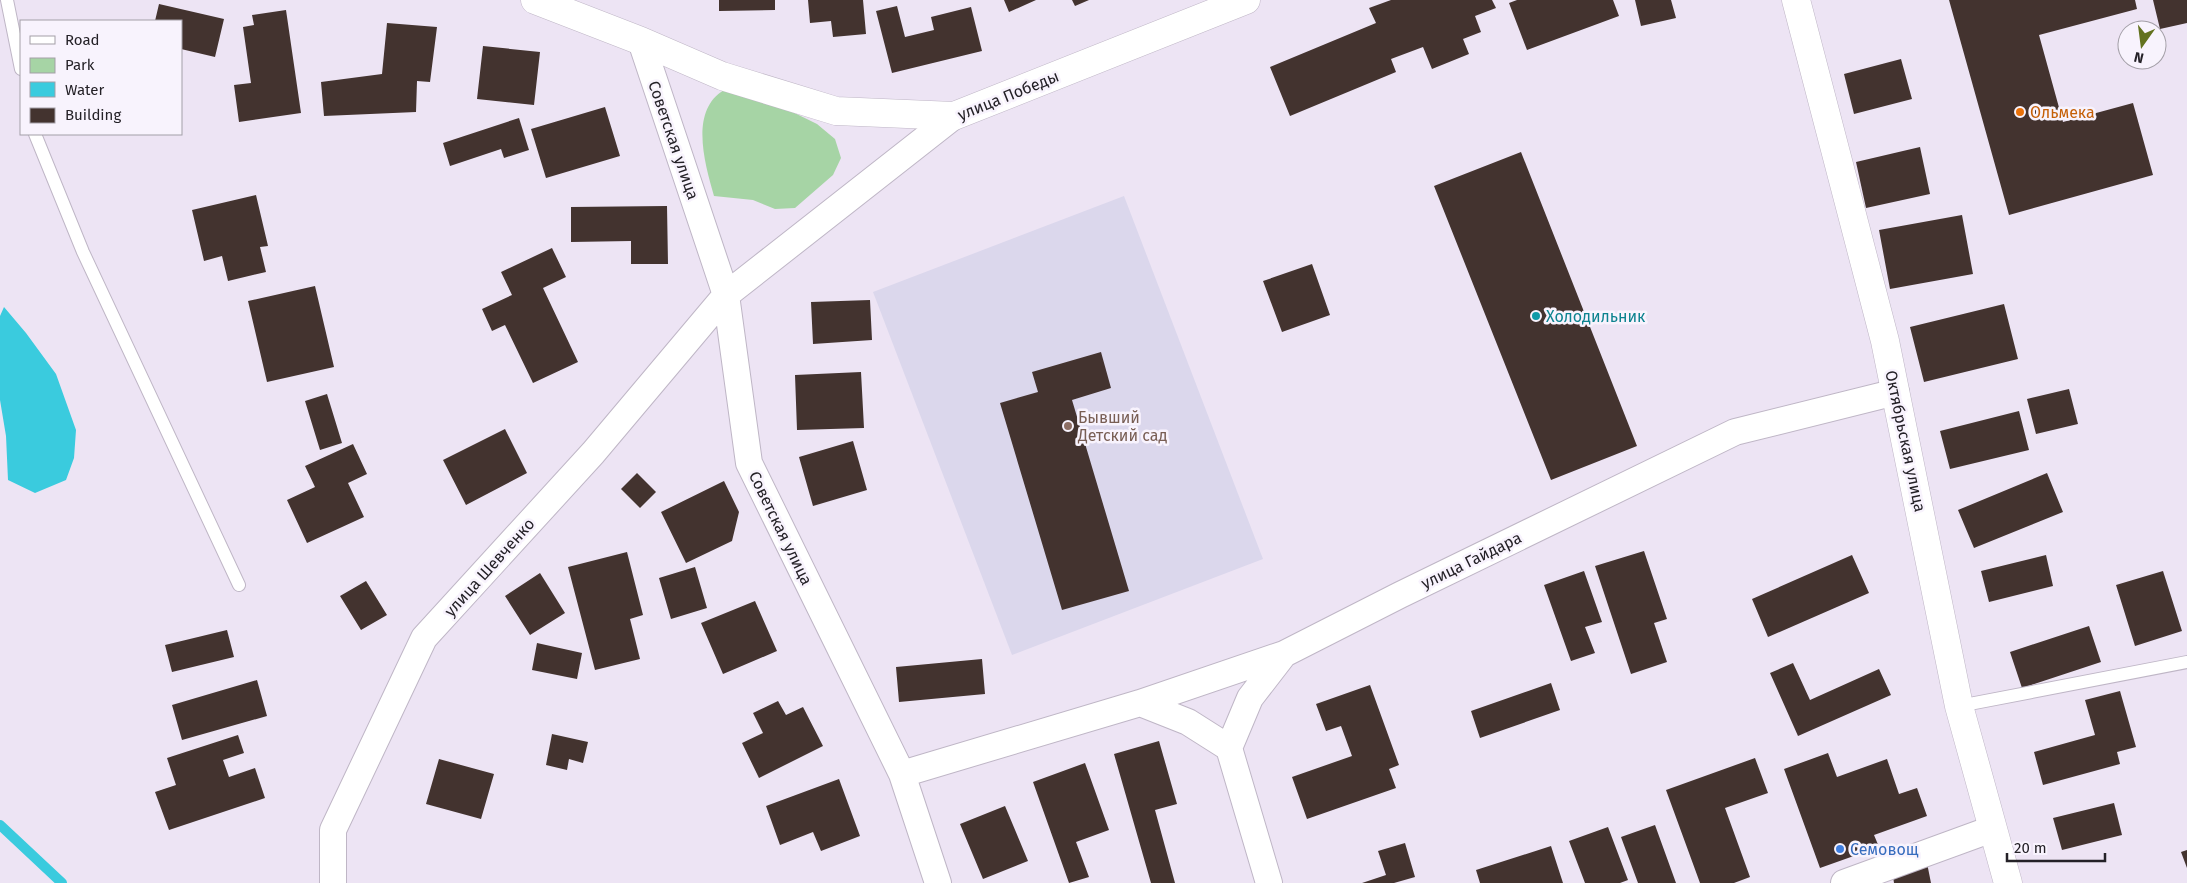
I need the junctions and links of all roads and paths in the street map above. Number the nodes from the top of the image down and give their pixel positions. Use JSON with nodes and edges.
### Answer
{"nodes":[{"id":1,"x":7,"y":0,"type":"edge"},
{"id":2,"x":535,"y":0,"type":"edge"},
{"id":3,"x":1246,"y":0,"type":"edge"},
{"id":4,"x":1796,"y":0,"type":"edge"},
{"id":5,"x":641,"y":41,"type":"junction"},
{"id":6,"x":20,"y":64,"type":"edge"},
{"id":7,"x":954,"y":116,"type":"junction"},
{"id":8,"x":35,"y":135,"type":"edge"},
{"id":9,"x":726,"y":295,"type":"junction"},
{"id":10,"x":1896,"y":392,"type":"junction"},
{"id":11,"x":239,"y":584,"type":"dead end"},
{"id":12,"x":1284,"y":654,"type":"junction"},
{"id":13,"x":2187,"y":662,"type":"edge"},
{"id":14,"x":1140,"y":703,"type":"junction"},
{"id":15,"x":1959,"y":706,"type":"junction"},
{"id":16,"x":1229,"y":748,"type":"junction"},
{"id":17,"x":902,"y":774,"type":"junction"},
{"id":18,"x":1992,"y":829,"type":"junction"},
{"id":19,"x":333,"y":883,"type":"edge"},
{"id":20,"x":938,"y":883,"type":"edge"},
{"id":21,"x":1269,"y":883,"type":"edge"},
{"id":22,"x":1844,"y":883,"type":"edge"},
{"id":23,"x":2008,"y":883,"type":"edge"}],
"edges":[{"from":1,"to":6,"type":"lane"},
{"from":2,"to":5,"type":"street"},
{"from":3,"to":7,"type":"street","name":"улица Победы"},
{"from":4,"to":10,"type":"street","name":"Октябрьская улица"},
{"from":5,"to":7,"type":"street"},
{"from":5,"to":9,"type":"street","name":"Советская улица"},
{"from":7,"to":9,"type":"street","name":"улица Победы"},
{"from":8,"to":11,"type":"lane"},
{"from":9,"to":17,"type":"street","name":"Советская улица"},
{"from":9,"to":19,"type":"street","name":"улица Шевченко"},
{"from":10,"to":12,"type":"street","name":"улица Гайдара"},
{"from":10,"to":15,"type":"street","name":"Октябрьская улица"},
{"from":12,"to":14,"type":"street"},
{"from":12,"to":16,"type":"street","name":"улица Гайдара"},
{"from":13,"to":15,"type":"lane"},
{"from":14,"to":16,"type":"street"},
{"from":14,"to":17,"type":"street"},
{"from":15,"to":18,"type":"street","name":"Октябрьская улица"},
{"from":16,"to":21,"type":"street"},
{"from":17,"to":20,"type":"street","name":"Советская улица"},
{"from":18,"to":22,"type":"street"},
{"from":18,"to":23,"type":"street","name":"Октябрьская улица"}]}
